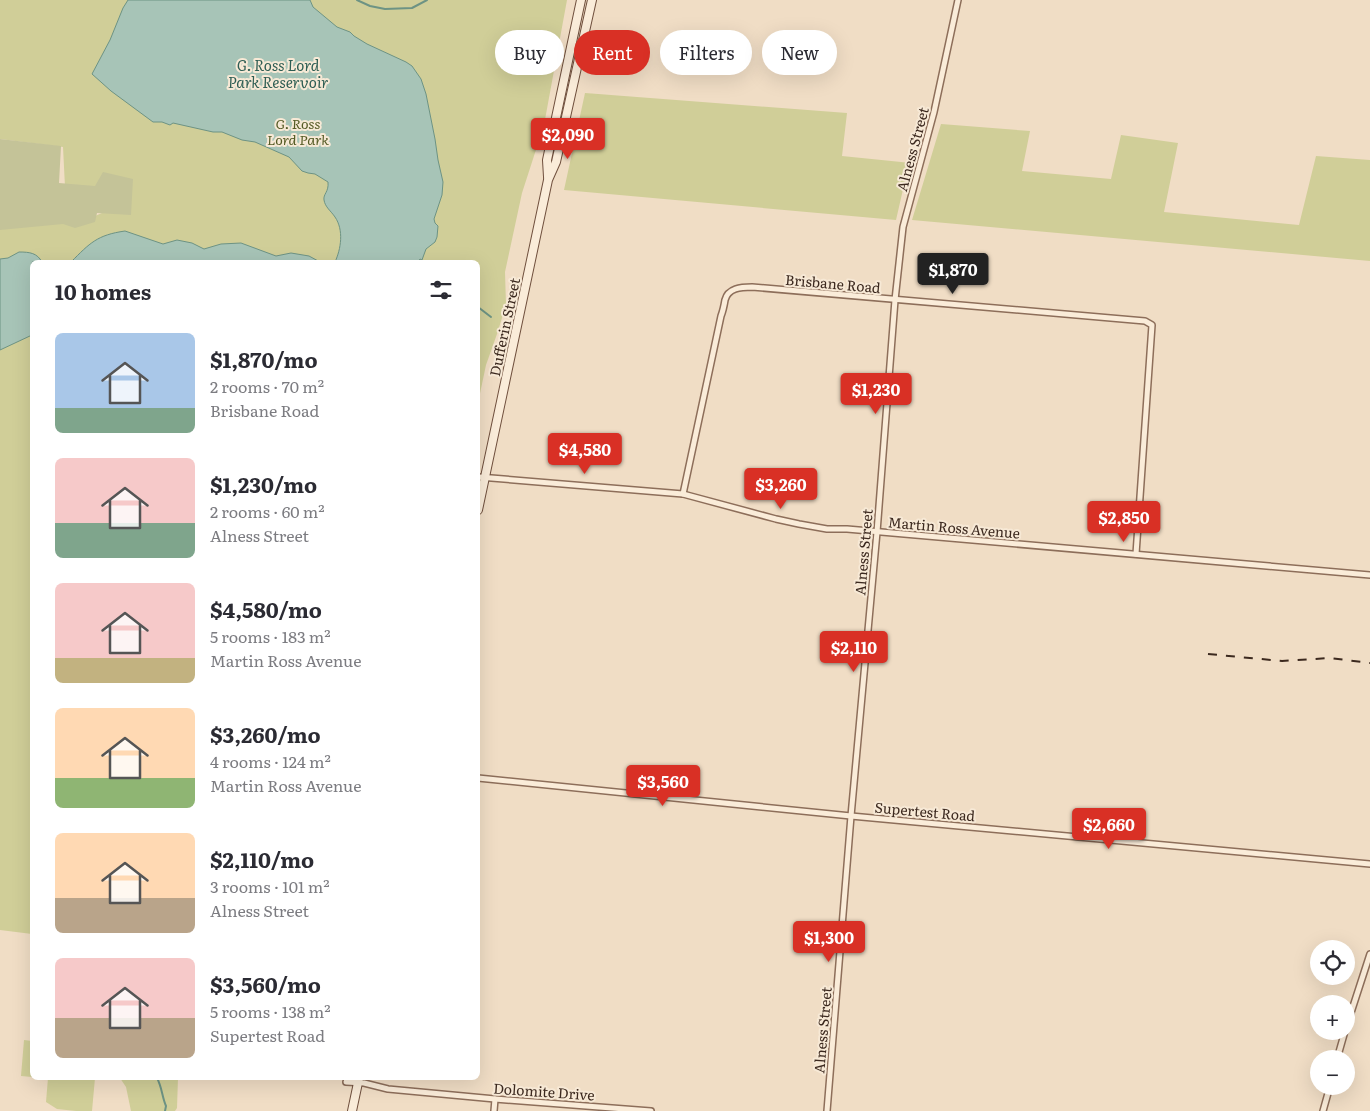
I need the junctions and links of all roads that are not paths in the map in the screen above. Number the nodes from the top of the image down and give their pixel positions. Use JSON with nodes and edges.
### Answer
{"nodes":[{"id":1,"x":581,"y":0,"type":"edge"},
{"id":2,"x":592,"y":0,"type":"edge"},
{"id":3,"x":958,"y":0,"type":"edge"},
{"id":4,"x":548,"y":180,"type":"junction"},
{"id":5,"x":896,"y":300,"type":"junction"},
{"id":6,"x":482,"y":477,"type":"junction"},
{"id":7,"x":480,"y":494,"type":"edge"},
{"id":8,"x":683,"y":494,"type":"junction"},
{"id":9,"x":877,"y":532,"type":"junction"},
{"id":10,"x":1136,"y":554,"type":"junction"},
{"id":11,"x":1370,"y":575,"type":"edge"},
{"id":12,"x":480,"y":778,"type":"edge"},
{"id":13,"x":850,"y":816,"type":"junction"},
{"id":14,"x":1370,"y":864,"type":"edge"},
{"id":15,"x":1370,"y":954,"type":"edge"},
{"id":16,"x":1355,"y":1002,"type":"edge"},
{"id":17,"x":358,"y":1080,"type":"edge"},
{"id":18,"x":346,"y":1082,"type":"dead end"},
{"id":19,"x":1328,"y":1095,"type":"edge"},
{"id":20,"x":495,"y":1099,"type":"junction"},
{"id":21,"x":352,"y":1111,"type":"edge"},
{"id":22,"x":494,"y":1111,"type":"edge"},
{"id":23,"x":651,"y":1111,"type":"edge"},
{"id":24,"x":827,"y":1111,"type":"edge"},
{"id":25,"x":1324,"y":1111,"type":"edge"}],
"edges":[{"from":1,"to":4,"type":"main road","name":"Dufferin Street"},
{"from":2,"to":4,"type":"main road","name":"Dufferin Street"},
{"from":3,"to":5,"type":"street","name":"Alness Street"},
{"from":4,"to":6,"type":"main road","name":"Dufferin Street"},
{"from":5,"to":8,"type":"street","name":"Brisbane Road"},
{"from":5,"to":9,"type":"street","name":"Alness Street"},
{"from":5,"to":10,"type":"street","name":"Brisbane Road"},
{"from":6,"to":7,"type":"main road","name":"Dufferin Street"},
{"from":6,"to":8,"type":"street","name":"Martin Ross Avenue"},
{"from":8,"to":9,"type":"street","name":"Martin Ross Avenue"},
{"from":9,"to":10,"type":"street","name":"Martin Ross Avenue"},
{"from":9,"to":13,"type":"street","name":"Alness Street"},
{"from":10,"to":11,"type":"street","name":"Martin Ross Avenue"},
{"from":12,"to":13,"type":"street","name":"Supertest Road"},
{"from":13,"to":14,"type":"street","name":"Supertest Road"},
{"from":13,"to":24,"type":"street","name":"Alness Street"},
{"from":15,"to":16,"type":"street"},
{"from":17,"to":18,"type":"street","name":"Dolomite Drive"},
{"from":17,"to":20,"type":"street","name":"Dolomite Drive"},
{"from":17,"to":21,"type":"main road"},
{"from":19,"to":25,"type":"street"},
{"from":20,"to":22,"type":"street"},
{"from":20,"to":23,"type":"street","name":"Dolomite Drive"}]}
